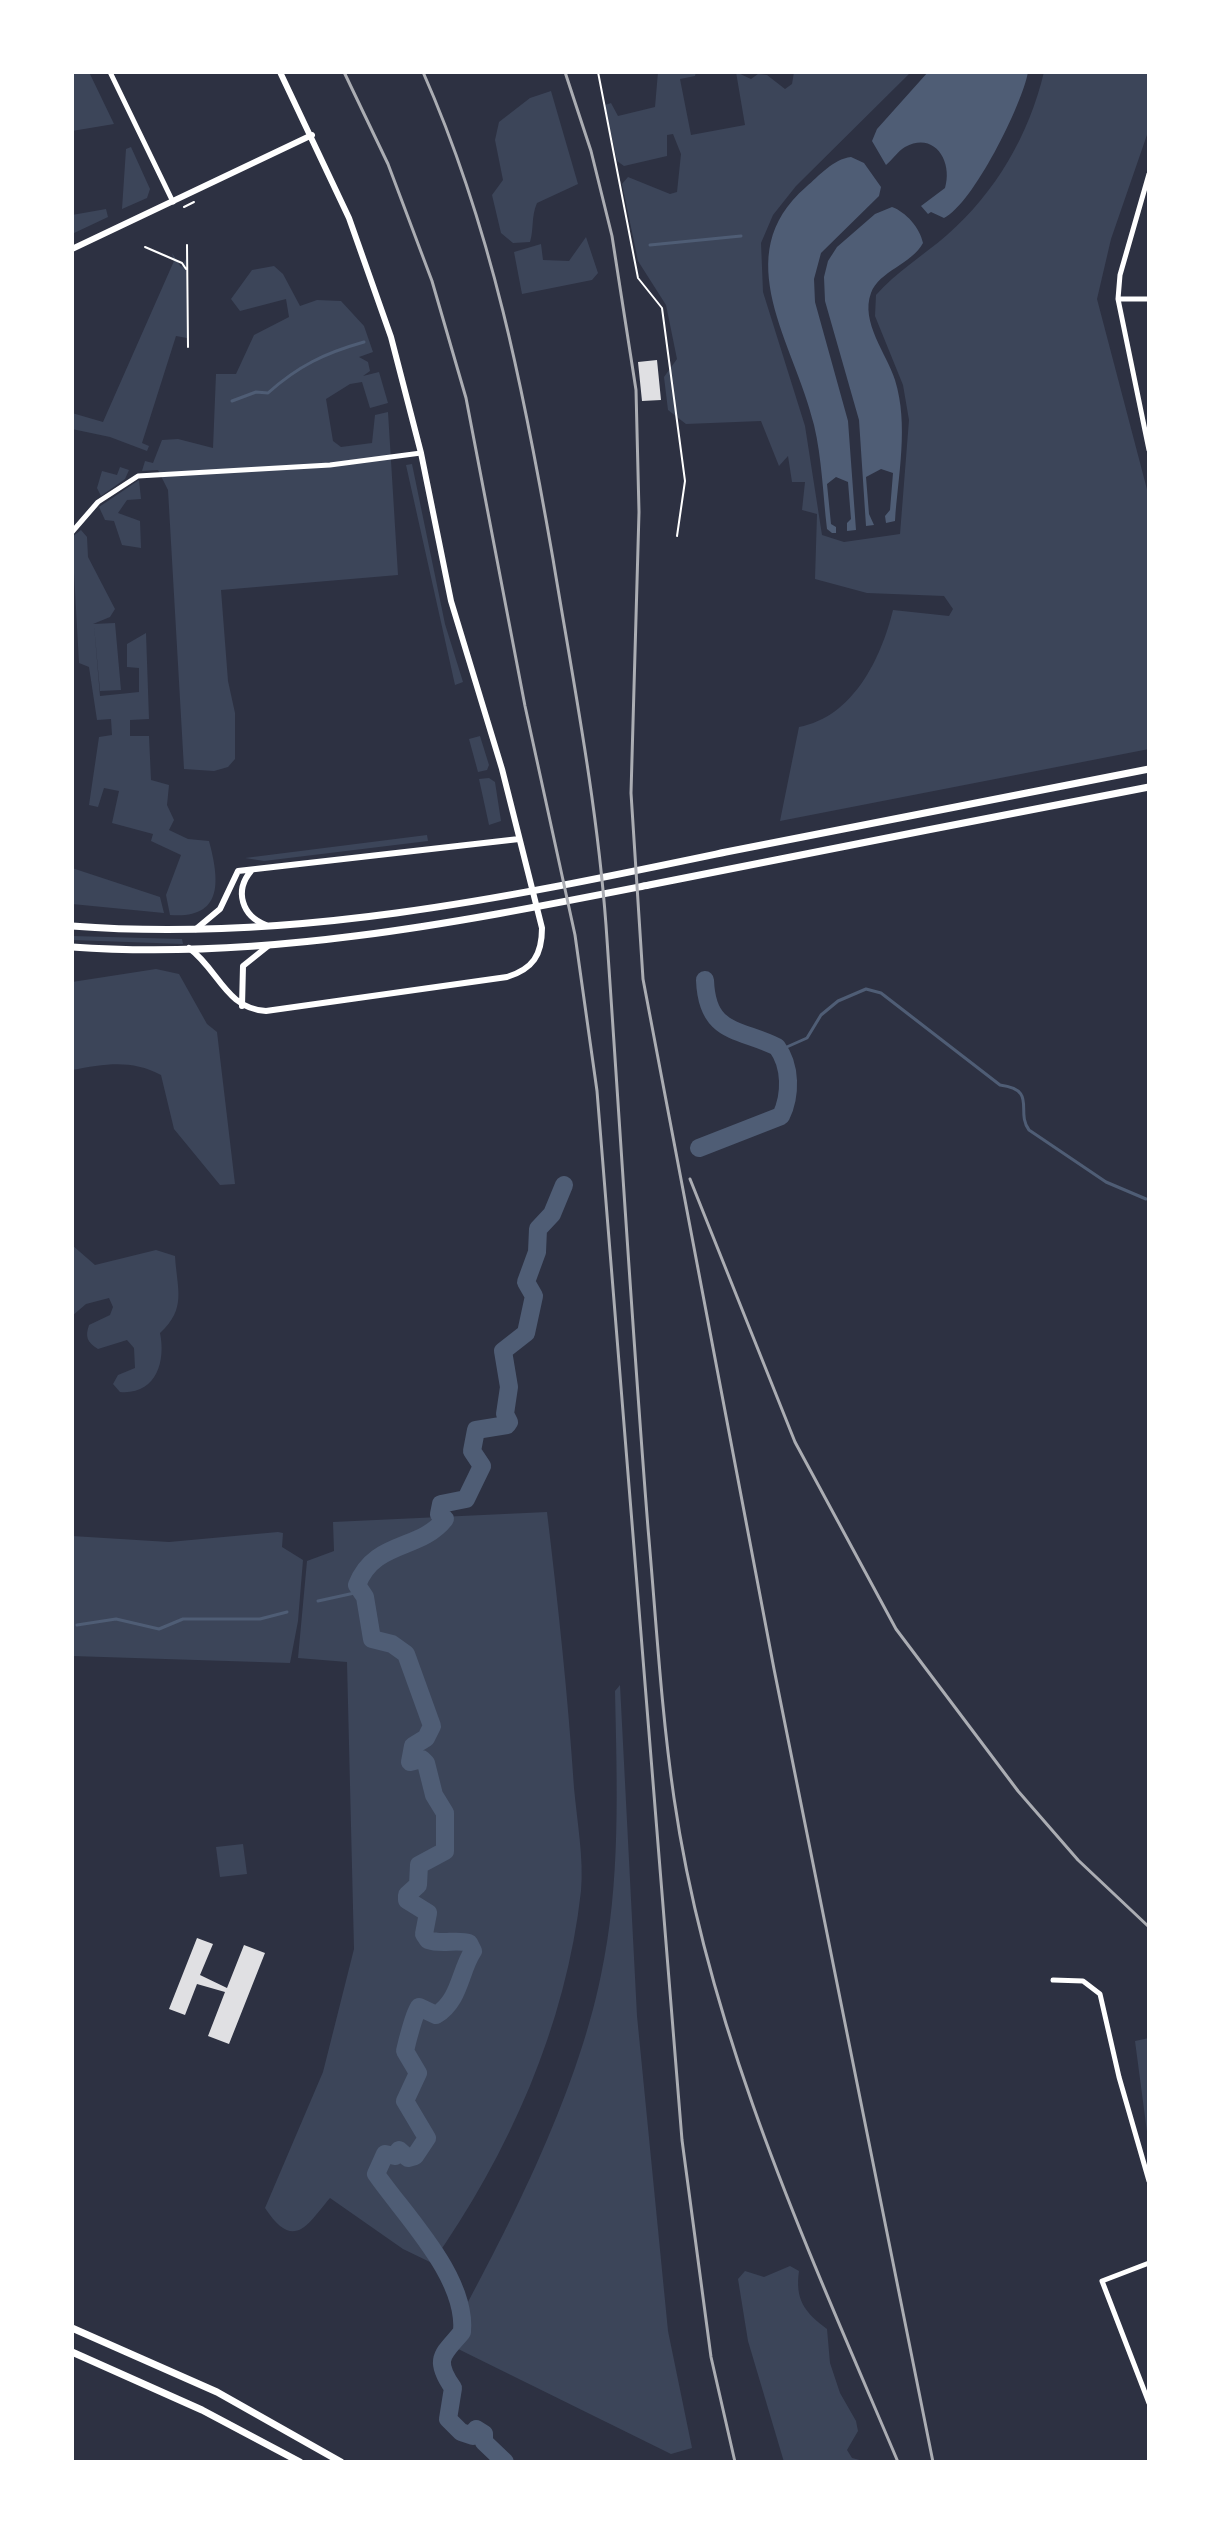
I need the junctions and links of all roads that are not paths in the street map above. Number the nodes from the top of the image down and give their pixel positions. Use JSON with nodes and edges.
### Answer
{"nodes":[{"id":1,"x":110,"y":72,"type":"edge"},
{"id":2,"x":280,"y":72,"type":"edge"},
{"id":3,"x":598,"y":72,"type":"edge"},
{"id":4,"x":312,"y":135,"type":"junction"},
{"id":5,"x":1149,"y":174,"type":"edge"},
{"id":6,"x":173,"y":202,"type":"junction"},
{"id":7,"x":72,"y":249,"type":"edge"},
{"id":8,"x":1118,"y":299,"type":"junction"},
{"id":9,"x":1149,"y":299,"type":"edge"},
{"id":10,"x":1149,"y":450,"type":"edge"},
{"id":11,"x":421,"y":453,"type":"junction"},
{"id":12,"x":72,"y":532,"type":"edge"},
{"id":13,"x":677,"y":536,"type":"dead end"},
{"id":14,"x":1149,"y":769,"type":"edge"},
{"id":15,"x":1149,"y":787,"type":"edge"},
{"id":16,"x":519,"y":839,"type":"junction"},
{"id":17,"x":252,"y":869,"type":"junction"},
{"id":18,"x":72,"y":926,"type":"edge"},
{"id":19,"x":273,"y":927,"type":"junction"},
{"id":20,"x":195,"y":929,"type":"junction"},
{"id":21,"x":270,"y":945,"type":"junction"},
{"id":22,"x":72,"y":947,"type":"edge"},
{"id":23,"x":189,"y":948,"type":"junction"},
{"id":24,"x":242,"y":1006,"type":"junction"},
{"id":25,"x":1053,"y":1980,"type":"dead end"},
{"id":26,"x":1149,"y":2181,"type":"edge"},
{"id":27,"x":1149,"y":2263,"type":"edge"},
{"id":28,"x":72,"y":2328,"type":"edge"},
{"id":29,"x":72,"y":2352,"type":"edge"},
{"id":30,"x":1149,"y":2403,"type":"edge"},
{"id":31,"x":300,"y":2462,"type":"edge"},
{"id":32,"x":341,"y":2462,"type":"edge"}],
"edges":[{"from":1,"to":6,"type":"street"},
{"from":2,"to":4,"type":"main road"},
{"from":3,"to":13,"type":"lane"},
{"from":4,"to":6,"type":"main road"},
{"from":4,"to":11,"type":"main road"},
{"from":5,"to":8,"type":"street"},
{"from":6,"to":7,"type":"main road"},
{"from":8,"to":9,"type":"street"},
{"from":8,"to":10,"type":"street"},
{"from":11,"to":12,"type":"street"},
{"from":11,"to":16,"type":"main road"},
{"from":14,"to":19,"type":"main road"},
{"from":15,"to":21,"type":"main road"},
{"from":16,"to":17,"type":"main road"},
{"from":16,"to":24,"type":"main road"},
{"from":17,"to":19,"type":"main road"},
{"from":17,"to":20,"type":"main road"},
{"from":18,"to":20,"type":"main road"},
{"from":19,"to":20,"type":"main road"},
{"from":21,"to":23,"type":"main road"},
{"from":21,"to":24,"type":"main road"},
{"from":22,"to":23,"type":"main road"},
{"from":23,"to":24,"type":"main road"},
{"from":25,"to":26,"type":"street"},
{"from":27,"to":30,"type":"street"},
{"from":28,"to":32,"type":"main road"},
{"from":29,"to":31,"type":"main road"}]}
